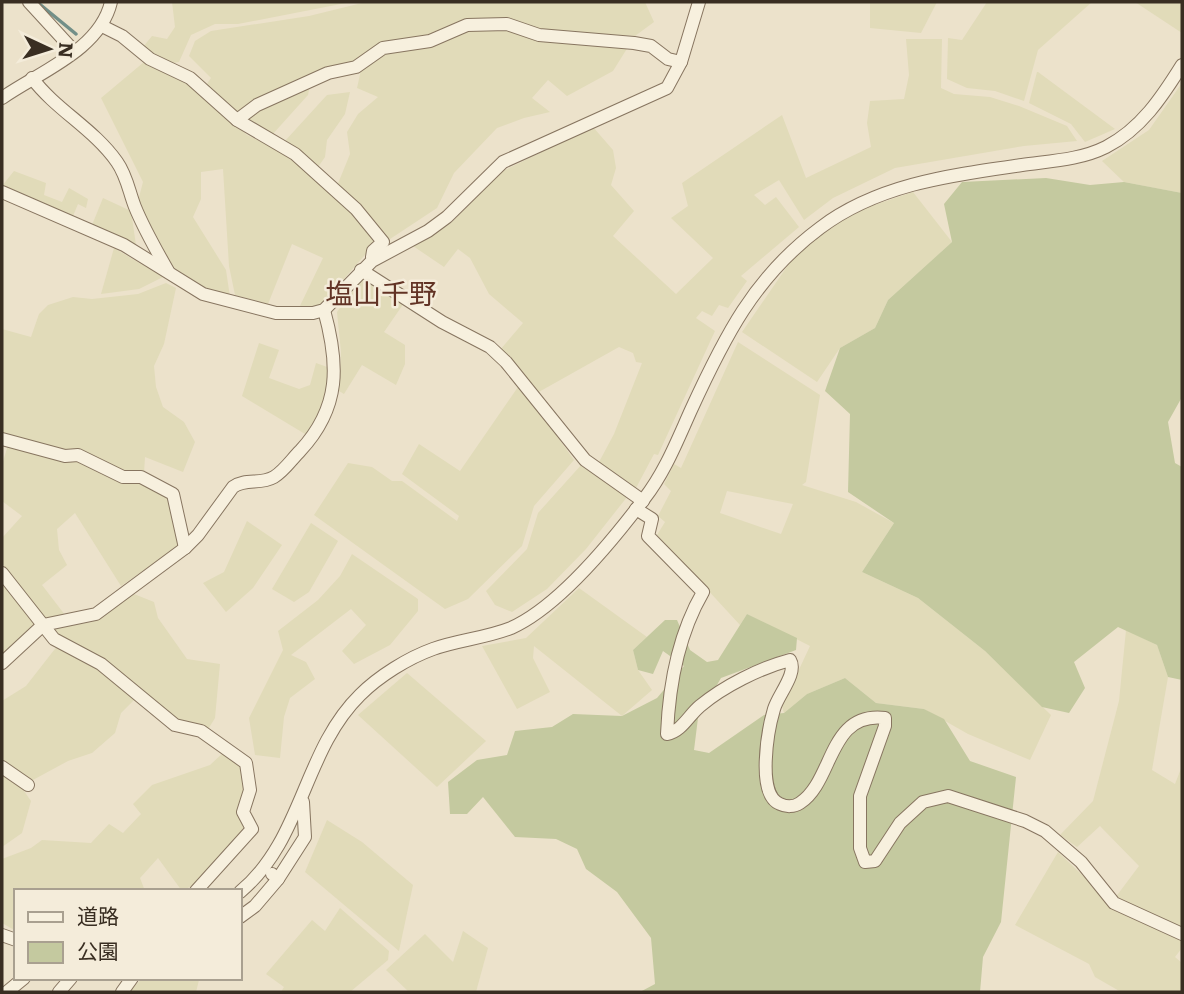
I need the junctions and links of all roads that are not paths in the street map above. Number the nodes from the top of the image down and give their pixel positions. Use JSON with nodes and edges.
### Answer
{"nodes":[{"id":1,"x":29,"y":2,"type":"edge"},
{"id":2,"x":111,"y":2,"type":"edge"},
{"id":3,"x":699,"y":2,"type":"edge"},
{"id":4,"x":102,"y":26,"type":"junction"},
{"id":5,"x":74,"y":51,"type":"junction"},
{"id":6,"x":681,"y":62,"type":"junction"},
{"id":7,"x":1182,"y":65,"type":"edge"},
{"id":8,"x":32,"y":78,"type":"junction"},
{"id":9,"x":2,"y":98,"type":"edge"},
{"id":10,"x":237,"y":120,"type":"junction"},
{"id":11,"x":2,"y":192,"type":"edge"},
{"id":12,"x":372,"y":261,"type":"junction"},
{"id":13,"x":361,"y":270,"type":"junction"},
{"id":14,"x":170,"y":274,"type":"junction"},
{"id":15,"x":324,"y":310,"type":"junction"},
{"id":16,"x":3,"y":444,"type":"edge"},
{"id":17,"x":640,"y":505,"type":"junction"},
{"id":18,"x":185,"y":548,"type":"junction"},
{"id":19,"x":2,"y":573,"type":"edge"},
{"id":20,"x":43,"y":625,"type":"junction"},
{"id":21,"x":2,"y":663,"type":"edge"},
{"id":22,"x":2,"y":767,"type":"edge"},
{"id":23,"x":28,"y":785,"type":"dead end"},
{"id":24,"x":303,"y":798,"type":"junction"},
{"id":25,"x":266,"y":868,"type":"junction"},
{"id":26,"x":278,"y":879,"type":"junction"},
{"id":27,"x":198,"y":889,"type":"edge"},
{"id":28,"x":242,"y":890,"type":"edge"},
{"id":29,"x":242,"y":915,"type":"edge"},
{"id":30,"x":1182,"y":934,"type":"edge"},
{"id":31,"x":22,"y":980,"type":"edge"},
{"id":32,"x":7,"y":992,"type":"edge"}],
"edges":[{"from":1,"to":5,"type":"street"},
{"from":2,"to":4,"type":"street"},
{"from":3,"to":6,"type":"street"},
{"from":4,"to":5,"type":"street"},
{"from":4,"to":10,"type":"street"},
{"from":5,"to":8,"type":"street"},
{"from":6,"to":10,"type":"street"},
{"from":6,"to":12,"type":"street"},
{"from":7,"to":17,"type":"street"},
{"from":8,"to":9,"type":"street"},
{"from":8,"to":14,"type":"street"},
{"from":10,"to":12,"type":"street"},
{"from":11,"to":14,"type":"street"},
{"from":12,"to":13,"type":"street"},
{"from":13,"to":15,"type":"street"},
{"from":13,"to":17,"type":"street"},
{"from":14,"to":15,"type":"street"},
{"from":15,"to":18,"type":"street"},
{"from":16,"to":18,"type":"street"},
{"from":17,"to":24,"type":"street"},
{"from":17,"to":30,"type":"street"},
{"from":18,"to":20,"type":"street"},
{"from":19,"to":20,"type":"street"},
{"from":20,"to":21,"type":"street"},
{"from":20,"to":27,"type":"street"},
{"from":22,"to":23,"type":"street"},
{"from":24,"to":25,"type":"street"},
{"from":24,"to":26,"type":"street"},
{"from":25,"to":26,"type":"street"},
{"from":25,"to":28,"type":"street"},
{"from":26,"to":29,"type":"street"},
{"from":31,"to":32,"type":"street"}]}
